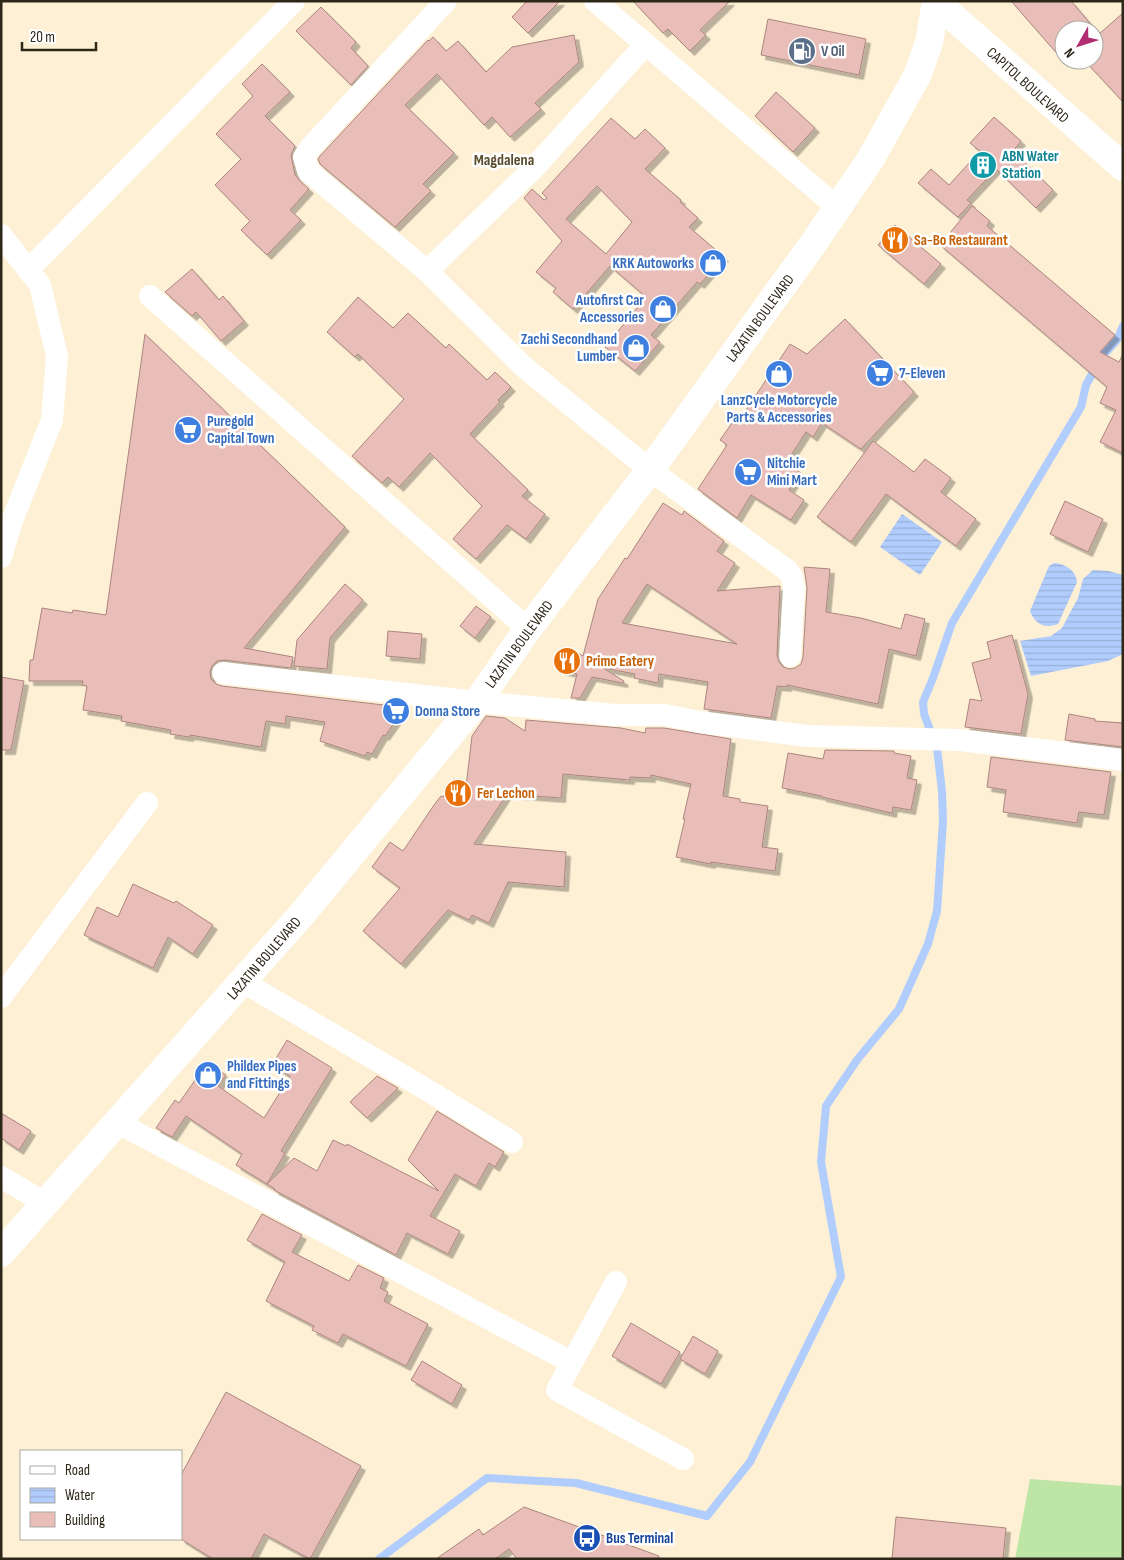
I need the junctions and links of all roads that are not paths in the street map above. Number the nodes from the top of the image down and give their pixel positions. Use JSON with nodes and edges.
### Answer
{"nodes":[{"id":1,"x":294,"y":1,"type":"edge"},
{"id":2,"x":446,"y":1,"type":"edge"},
{"id":3,"x":595,"y":1,"type":"edge"},
{"id":4,"x":936,"y":2,"type":"edge"},
{"id":5,"x":646,"y":44,"type":"junction"},
{"id":6,"x":1123,"y":167,"type":"edge"},
{"id":7,"x":838,"y":208,"type":"junction"},
{"id":8,"x":1,"y":235,"type":"edge"},
{"id":9,"x":28,"y":270,"type":"junction"},
{"id":10,"x":427,"y":272,"type":"junction"},
{"id":11,"x":150,"y":296,"type":"dead end"},
{"id":12,"x":650,"y":470,"type":"junction"},
{"id":13,"x":1,"y":556,"type":"edge"},
{"id":14,"x":528,"y":629,"type":"junction"},
{"id":15,"x":790,"y":656,"type":"dead end"},
{"id":16,"x":223,"y":673,"type":"dead end"},
{"id":17,"x":477,"y":702,"type":"junction"},
{"id":18,"x":1123,"y":760,"type":"edge"},
{"id":19,"x":147,"y":803,"type":"dead end"},
{"id":20,"x":243,"y":982,"type":"junction"},
{"id":21,"x":1,"y":997,"type":"edge"},
{"id":22,"x":116,"y":1122,"type":"junction"},
{"id":23,"x":512,"y":1142,"type":"dead end"},
{"id":24,"x":1,"y":1178,"type":"edge"},
{"id":25,"x":45,"y":1203,"type":"junction"},
{"id":26,"x":6,"y":1240,"type":"edge"},
{"id":27,"x":616,"y":1282,"type":"dead end"},
{"id":28,"x":571,"y":1362,"type":"junction"},
{"id":29,"x":683,"y":1459,"type":"dead end"}],
"edges":[{"from":1,"to":9,"type":"street"},
{"from":2,"to":10,"type":"street"},
{"from":3,"to":5,"type":"street"},
{"from":4,"to":6,"type":"main road","name":"CAPITOL BOULEVARD"},
{"from":4,"to":7,"type":"main road","name":"LAZATIN BOULEVARD"},
{"from":5,"to":7,"type":"street"},
{"from":5,"to":10,"type":"street"},
{"from":7,"to":12,"type":"main road","name":"LAZATIN BOULEVARD"},
{"from":8,"to":9,"type":"street"},
{"from":9,"to":13,"type":"street"},
{"from":10,"to":12,"type":"street"},
{"from":11,"to":14,"type":"street"},
{"from":12,"to":14,"type":"main road","name":"LAZATIN BOULEVARD"},
{"from":12,"to":15,"type":"street"},
{"from":14,"to":17,"type":"main road","name":"LAZATIN BOULEVARD"},
{"from":16,"to":17,"type":"street"},
{"from":17,"to":18,"type":"street"},
{"from":17,"to":20,"type":"main road","name":"LAZATIN BOULEVARD"},
{"from":19,"to":21,"type":"street"},
{"from":20,"to":22,"type":"main road","name":"LAZATIN BOULEVARD"},
{"from":20,"to":23,"type":"street"},
{"from":22,"to":25,"type":"main road","name":"LAZATIN BOULEVARD"},
{"from":22,"to":28,"type":"street"},
{"from":24,"to":25,"type":"street"},
{"from":25,"to":26,"type":"main road","name":"LAZATIN BOULEVARD"},
{"from":27,"to":28,"type":"street"},
{"from":28,"to":29,"type":"street"}]}
